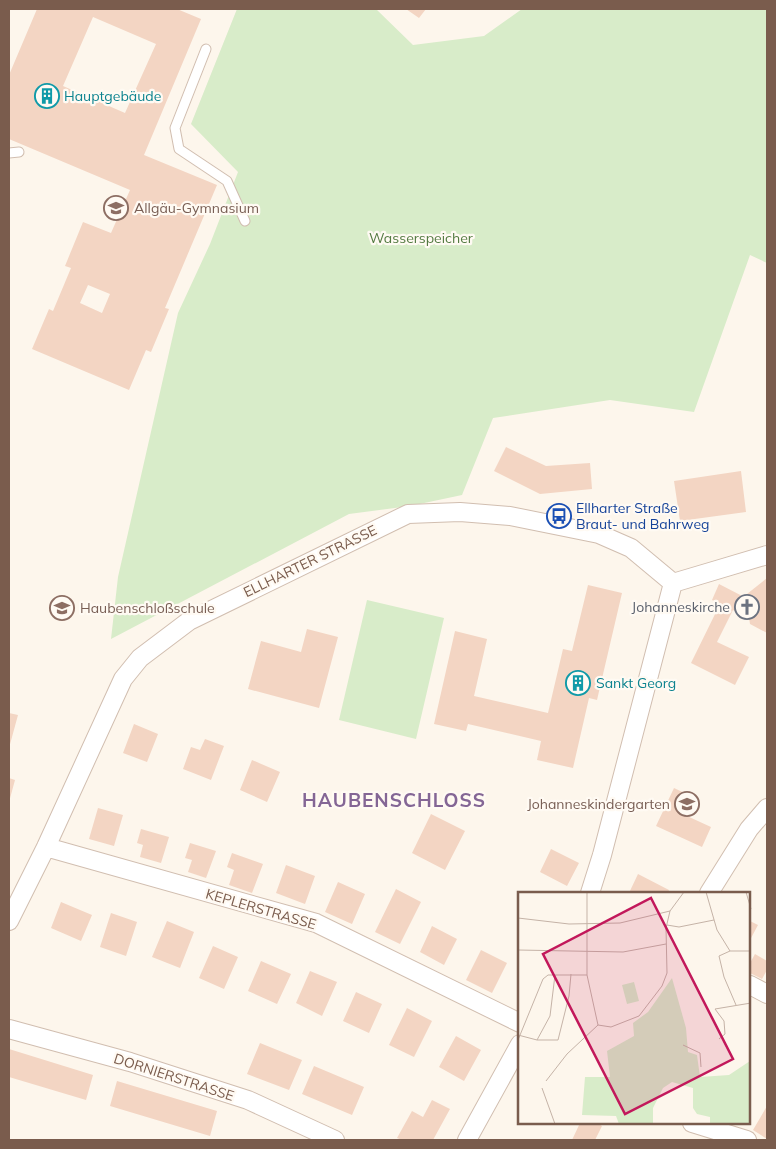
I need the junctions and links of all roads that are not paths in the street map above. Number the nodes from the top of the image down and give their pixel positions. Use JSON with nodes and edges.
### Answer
{"nodes":[{"id":1,"x":206,"y":49,"type":"dead end"},
{"id":2,"x":20,"y":152,"type":"dead end"},
{"id":3,"x":9,"y":153,"type":"edge"},
{"id":4,"x":245,"y":221,"type":"dead end"},
{"id":5,"x":767,"y":555,"type":"edge"},
{"id":6,"x":673,"y":583,"type":"junction"},
{"id":7,"x":767,"y":808,"type":"edge"},
{"id":8,"x":46,"y":847,"type":"junction"},
{"id":9,"x":590,"y":892,"type":"edge"},
{"id":10,"x":710,"y":892,"type":"edge"},
{"id":11,"x":9,"y":921,"type":"edge"},
{"id":12,"x":751,"y":986,"type":"edge"},
{"id":13,"x":767,"y":994,"type":"edge"},
{"id":14,"x":518,"y":1022,"type":"edge"},
{"id":15,"x":9,"y":1029,"type":"edge"},
{"id":16,"x":518,"y":1048,"type":"edge"},
{"id":17,"x":695,"y":1124,"type":"edge"},
{"id":18,"x":335,"y":1140,"type":"edge"},
{"id":19,"x":467,"y":1140,"type":"edge"},
{"id":20,"x":747,"y":1140,"type":"edge"}],
"edges":[{"from":1,"to":4,"type":"lane"},
{"from":2,"to":3,"type":"lane"},
{"from":5,"to":6,"type":"street"},
{"from":6,"to":8,"type":"street","name":"ELLHARTER STRASSE"},
{"from":6,"to":9,"type":"street"},
{"from":7,"to":10,"type":"street"},
{"from":8,"to":11,"type":"street","name":"ELLHARTER STRASSE"},
{"from":8,"to":14,"type":"street","name":"KEPLERSTRASSE"},
{"from":12,"to":13,"type":"street"},
{"from":15,"to":18,"type":"street","name":"DORNIERSTRASSE"},
{"from":16,"to":19,"type":"street"},
{"from":17,"to":20,"type":"street"}]}
